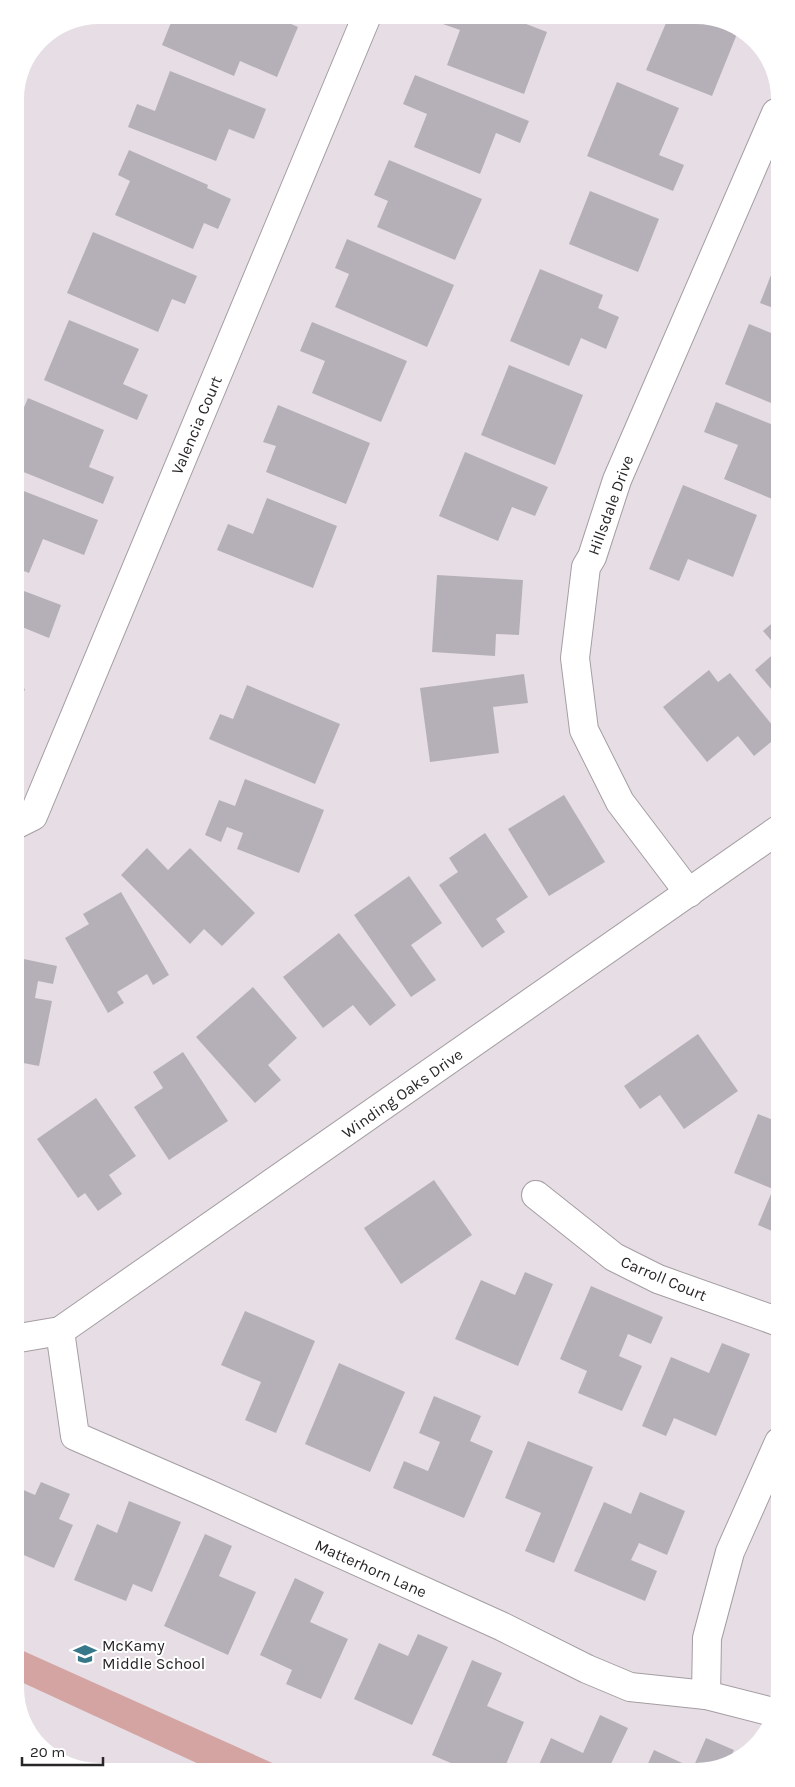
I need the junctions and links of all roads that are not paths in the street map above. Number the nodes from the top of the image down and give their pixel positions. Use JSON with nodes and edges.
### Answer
{"nodes":[{"id":1,"x":363,"y":24,"type":"edge"},
{"id":2,"x":771,"y":125,"type":"edge"},
{"id":3,"x":24,"y":820,"type":"edge"},
{"id":4,"x":771,"y":835,"type":"edge"},
{"id":5,"x":689,"y":893,"type":"junction"},
{"id":6,"x":536,"y":1195,"type":"dead end"},
{"id":7,"x":771,"y":1319,"type":"edge"},
{"id":8,"x":60,"y":1331,"type":"junction"},
{"id":9,"x":24,"y":1337,"type":"edge"},
{"id":10,"x":771,"y":1460,"type":"edge"},
{"id":11,"x":706,"y":1695,"type":"junction"},
{"id":12,"x":768,"y":1711,"type":"edge"}],
"edges":[{"from":1,"to":3,"type":"street","name":"Valencia Court"},
{"from":2,"to":5,"type":"street","name":"Hillsdale Drive"},
{"from":4,"to":5,"type":"street","name":"Winding Oaks Drive"},
{"from":5,"to":8,"type":"street","name":"Winding Oaks Drive"},
{"from":6,"to":7,"type":"street","name":"Carroll Court"},
{"from":8,"to":9,"type":"street","name":"Winding Oaks Drive"},
{"from":8,"to":11,"type":"street","name":"Matterhorn Lane"},
{"from":10,"to":11,"type":"street"},
{"from":11,"to":12,"type":"street","name":"Matterhorn Lane"}]}
